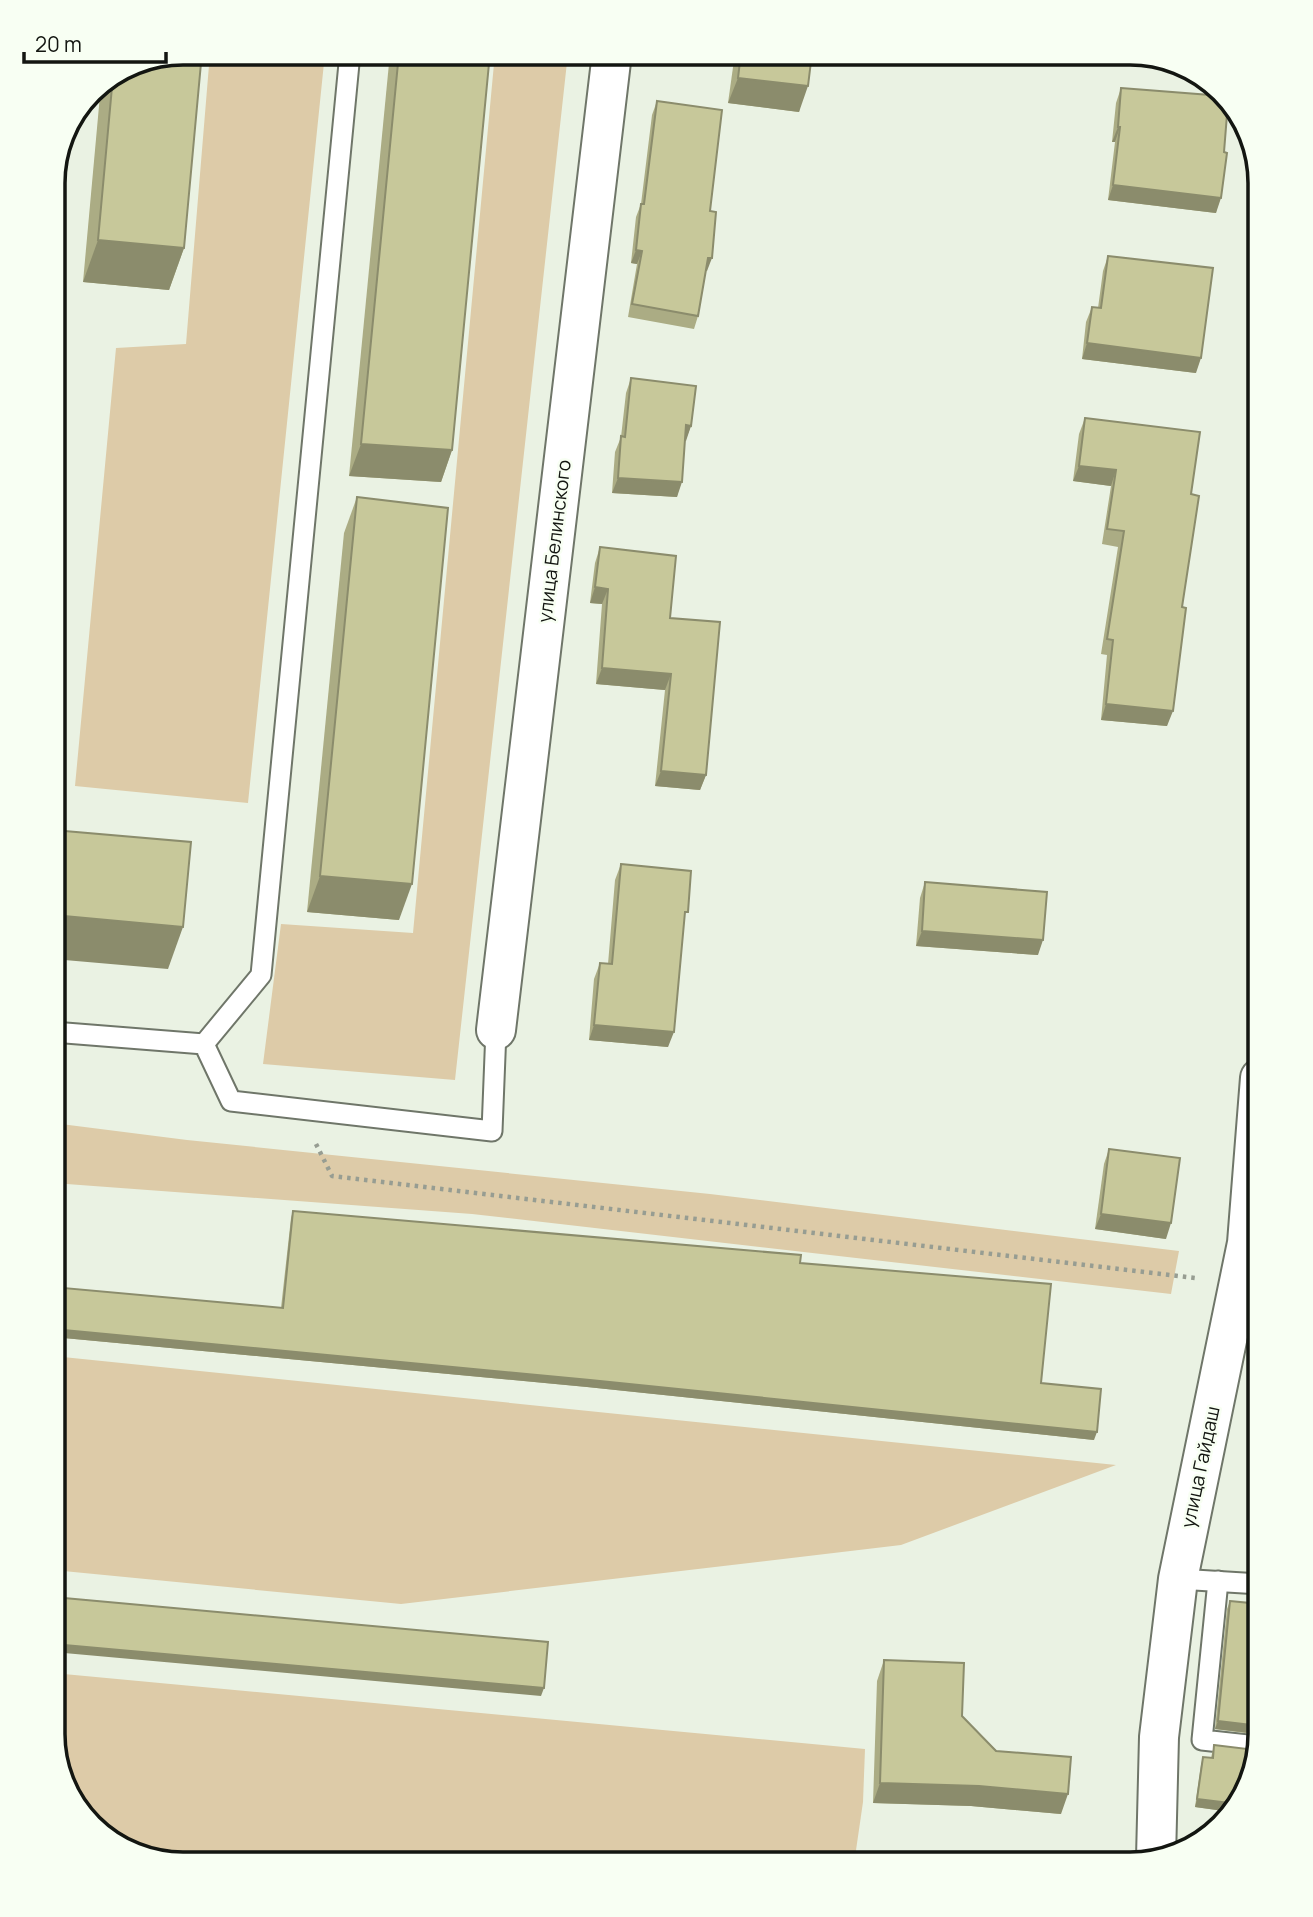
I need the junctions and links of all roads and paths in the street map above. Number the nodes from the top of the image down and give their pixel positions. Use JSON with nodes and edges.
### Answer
{"nodes":[{"id":1,"x":349,"y":65,"type":"edge"},
{"id":2,"x":611,"y":65,"type":"edge"},
{"id":3,"x":496,"y":1030,"type":"joint"},
{"id":4,"x":65,"y":1033,"type":"edge"},
{"id":5,"x":204,"y":1044,"type":"junction"},
{"id":6,"x":298,"y":1109,"type":"junction"},
{"id":7,"x":1248,"y":1258,"type":"edge"},
{"id":8,"x":1238,"y":1283,"type":"junction"},
{"id":9,"x":1178,"y":1579,"type":"junction"},
{"id":10,"x":1218,"y":1581,"type":"junction"},
{"id":11,"x":1248,"y":1583,"type":"edge"},
{"id":12,"x":1247,"y":1745,"type":"edge"},
{"id":13,"x":1156,"y":1849,"type":"edge"}],
"edges":[{"from":1,"to":5,"type":"lane"},
{"from":2,"to":3,"type":"street","name":"улица Белинского"},
{"from":3,"to":6,"type":"lane"},
{"from":4,"to":5,"type":"lane"},
{"from":5,"to":6,"type":"lane"},
{"from":6,"to":8,"type":"path"},
{"from":7,"to":8,"type":"street","name":"улица Гайдаш"},
{"from":8,"to":9,"type":"street","name":"улица Гайдаш"},
{"from":9,"to":10,"type":"lane"},
{"from":9,"to":13,"type":"street","name":"улица Гайдаш"},
{"from":10,"to":11,"type":"lane"},
{"from":10,"to":12,"type":"lane"}]}
